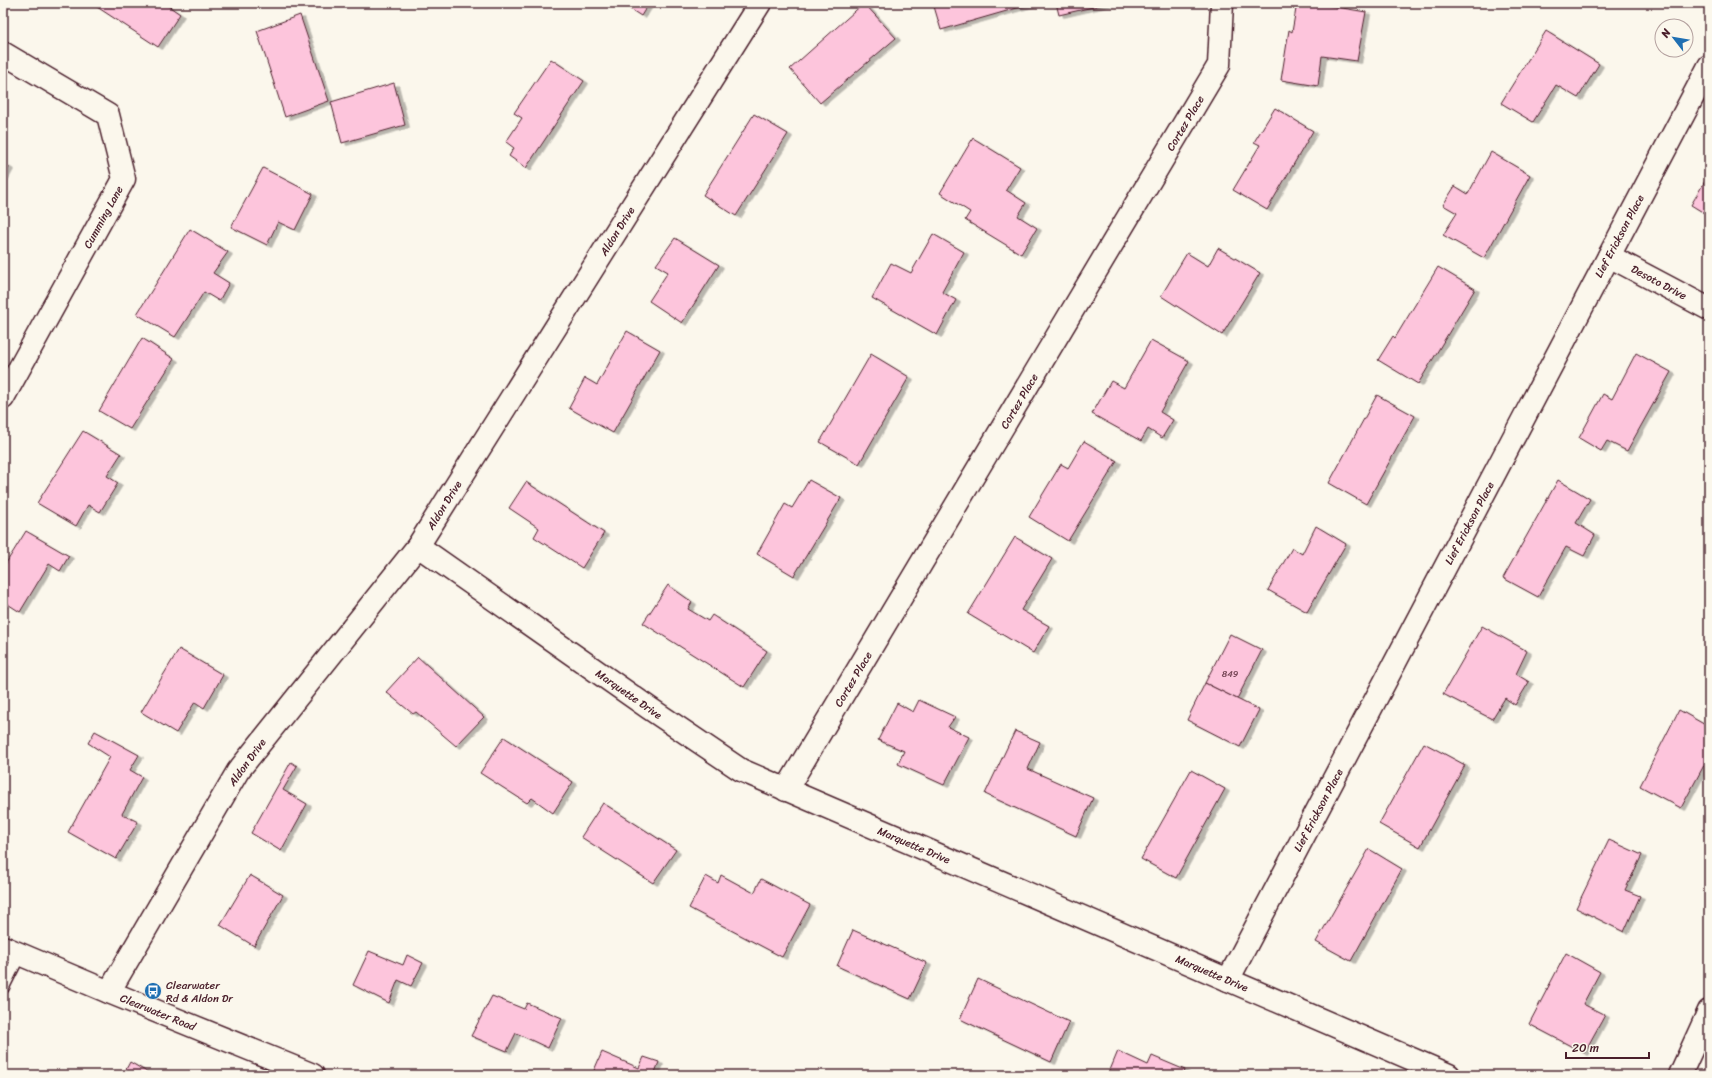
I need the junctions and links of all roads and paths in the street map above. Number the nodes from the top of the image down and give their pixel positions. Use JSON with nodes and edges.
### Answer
{"nodes":[{"id":1,"x":760,"y":3,"type":"edge"},
{"id":2,"x":1222,"y":3,"type":"edge"},
{"id":3,"x":3,"y":53,"type":"edge"},
{"id":4,"x":1709,"y":66,"type":"edge"},
{"id":5,"x":1609,"y":256,"type":"junction"},
{"id":6,"x":1709,"y":309,"type":"edge"},
{"id":7,"x":3,"y":398,"type":"edge"},
{"id":8,"x":418,"y":546,"type":"junction"},
{"id":9,"x":786,"y":790,"type":"junction"},
{"id":10,"x":12,"y":951,"type":"edge"},
{"id":11,"x":1228,"y":980,"type":"junction"},
{"id":12,"x":3,"y":988,"type":"edge"},
{"id":13,"x":108,"y":992,"type":"junction"},
{"id":14,"x":1709,"y":1012,"type":"edge"},
{"id":15,"x":287,"y":1070,"type":"edge"},
{"id":16,"x":313,"y":1075,"type":"edge"},
{"id":17,"x":1449,"y":1075,"type":"edge"},
{"id":18,"x":1680,"y":1075,"type":"edge"}],
"edges":[{"from":1,"to":8,"type":"street","name":"Aldon Drive"},
{"from":2,"to":9,"type":"street","name":"Cortez Place"},
{"from":3,"to":7,"type":"street","name":"Cumming Lane"},
{"from":4,"to":5,"type":"street","name":"Lief Erickson Place"},
{"from":5,"to":6,"type":"street","name":"Desoto Drive"},
{"from":5,"to":11,"type":"street","name":"Lief Erickson Place"},
{"from":8,"to":9,"type":"street","name":"Marquette Drive"},
{"from":8,"to":13,"type":"street","name":"Aldon Drive"},
{"from":9,"to":11,"type":"street","name":"Marquette Drive"},
{"from":10,"to":12,"type":"lane"},
{"from":10,"to":13,"type":"street","name":"Clearwater Road"},
{"from":11,"to":17,"type":"street","name":"Marquette Drive"},
{"from":13,"to":15,"type":"street","name":"Clearwater Road"},
{"from":14,"to":18,"type":"street"},
{"from":15,"to":16,"type":"street","name":"Clearwater Road"}]}
